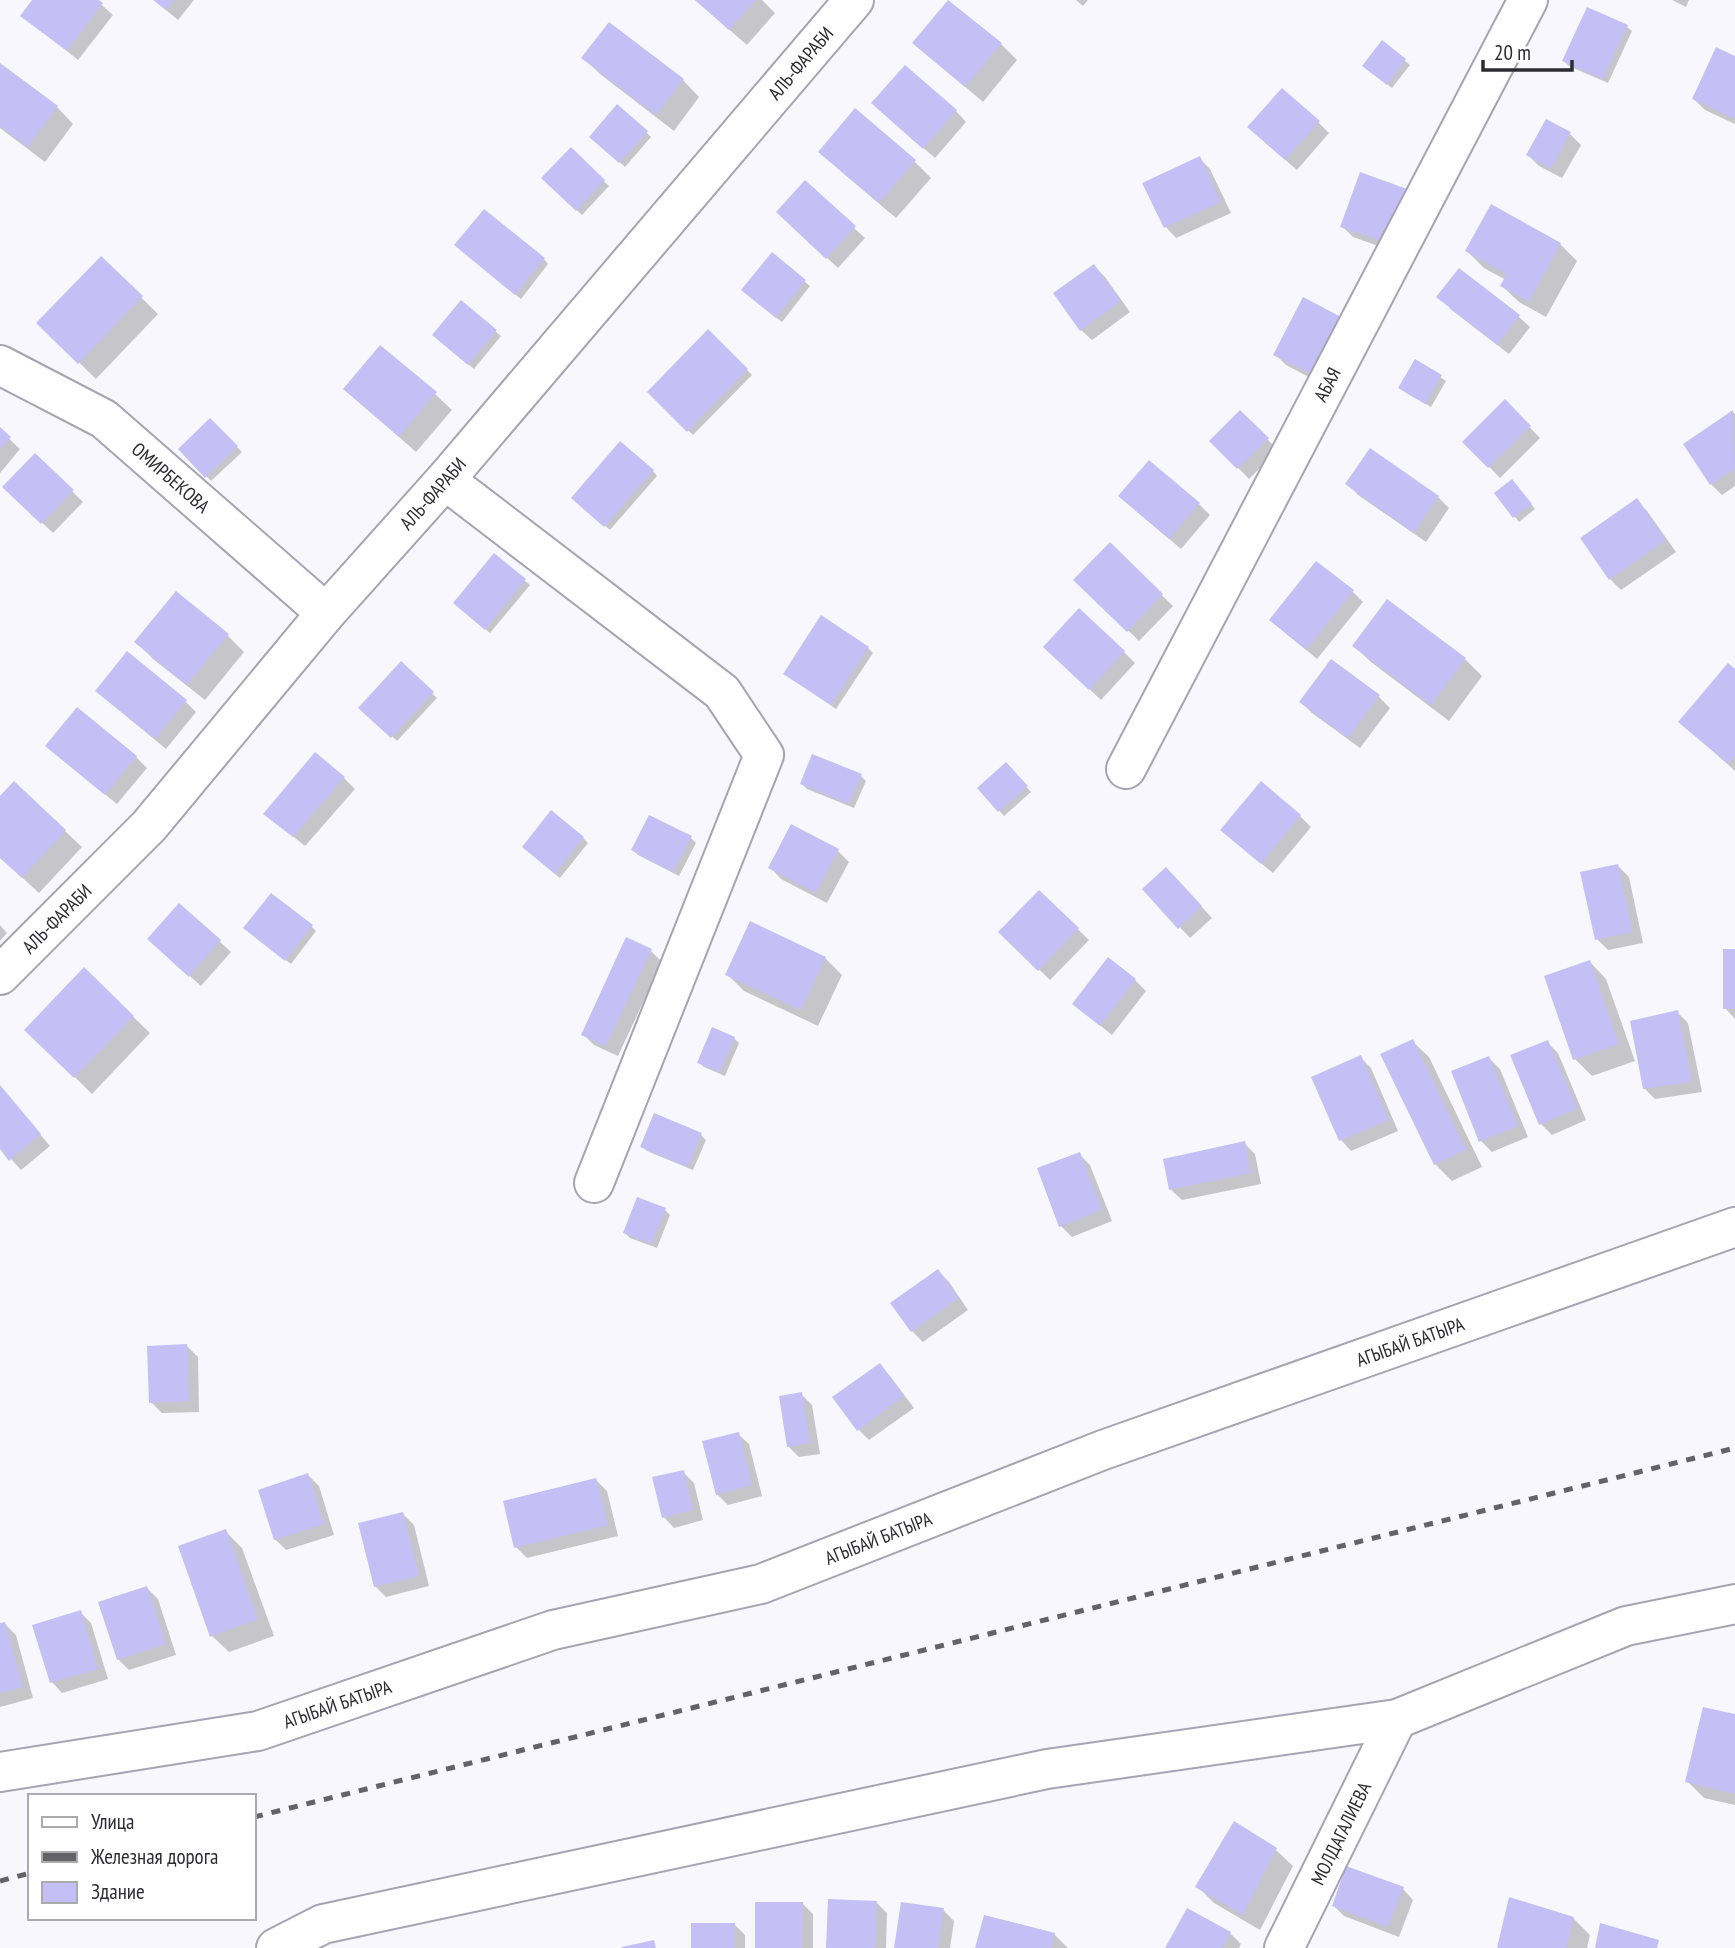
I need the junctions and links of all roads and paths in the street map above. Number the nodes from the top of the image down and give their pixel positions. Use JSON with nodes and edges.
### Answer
{"nodes":[{"id":1,"x":854,"y":0,"type":"edge"},
{"id":2,"x":1528,"y":0,"type":"edge"},
{"id":3,"x":0,"y":365,"type":"edge"},
{"id":4,"x":445,"y":480,"type":"junction"},
{"id":5,"x":327,"y":613,"type":"junction"},
{"id":6,"x":1126,"y":769,"type":"dead end"},
{"id":7,"x":0,"y":975,"type":"edge"},
{"id":8,"x":594,"y":1183,"type":"dead end"},
{"id":9,"x":1735,"y":1227,"type":"edge"},
{"id":10,"x":1735,"y":1604,"type":"edge"},
{"id":11,"x":1396,"y":1719,"type":"junction"},
{"id":12,"x":0,"y":1772,"type":"edge"},
{"id":13,"x":276,"y":1948,"type":"edge"},
{"id":14,"x":1284,"y":1948,"type":"edge"}],
"edges":[{"from":1,"to":4,"type":"street","name":"АЛЬ-ФАРАБИ"},
{"from":2,"to":6,"type":"street","name":"АБАЯ"},
{"from":3,"to":5,"type":"street","name":"ОМИРБЕКОВА"},
{"from":4,"to":5,"type":"street","name":"АЛЬ-ФАРАБИ"},
{"from":4,"to":8,"type":"street"},
{"from":5,"to":7,"type":"street","name":"АЛЬ-ФАРАБИ"},
{"from":9,"to":12,"type":"street","name":"АГЫБАЙ БАТЫРА"},
{"from":10,"to":11,"type":"street"},
{"from":11,"to":13,"type":"street"},
{"from":11,"to":14,"type":"street","name":"МОЛДАГАЛИЕВА"}]}
